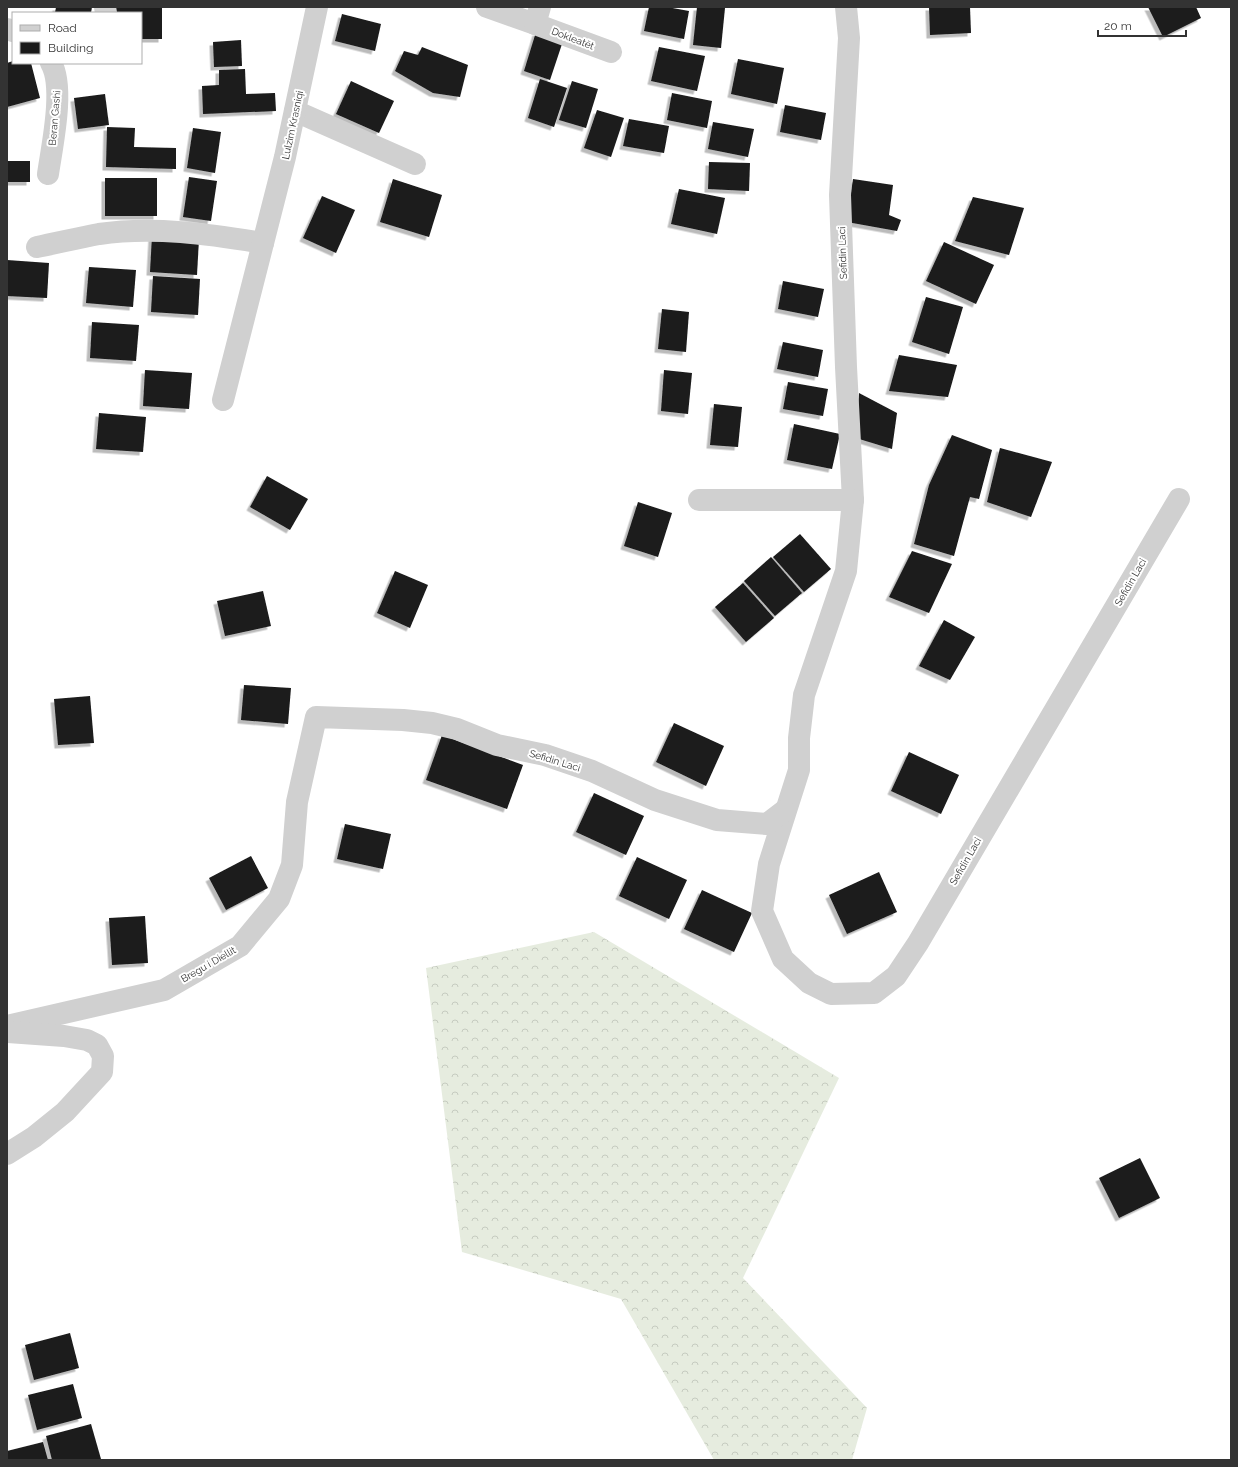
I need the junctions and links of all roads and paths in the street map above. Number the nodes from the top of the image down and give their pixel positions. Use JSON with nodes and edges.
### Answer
{"nodes":[{"id":1,"x":317,"y":7,"type":"edge"},
{"id":2,"x":487,"y":7,"type":"edge"},
{"id":3,"x":846,"y":7,"type":"edge"},
{"id":4,"x":537,"y":15,"type":"edge"},
{"id":5,"x":611,"y":52,"type":"dead end"},
{"id":6,"x":51,"y":64,"type":"edge"},
{"id":7,"x":295,"y":111,"type":"junction"},
{"id":8,"x":415,"y":164,"type":"dead end"},
{"id":9,"x":48,"y":174,"type":"dead end"},
{"id":10,"x":263,"y":243,"type":"junction"},
{"id":11,"x":37,"y":247,"type":"dead end"},
{"id":12,"x":223,"y":400,"type":"dead end"},
{"id":13,"x":1179,"y":499,"type":"dead end"},
{"id":14,"x":699,"y":500,"type":"dead end"},
{"id":15,"x":853,"y":500,"type":"junction"},
{"id":16,"x":316,"y":717,"type":"joint"},
{"id":17,"x":784,"y":811,"type":"junction"},
{"id":18,"x":7,"y":1026,"type":"edge"},
{"id":19,"x":7,"y":1032,"type":"edge"},
{"id":20,"x":7,"y":1154,"type":"edge"}],
"edges":[{"from":1,"to":7,"type":"street","name":"Lulzim Krasniqi"},
{"from":2,"to":4,"type":"street","name":"Dokleatët"},
{"from":3,"to":15,"type":"street","name":"Sefidin Laci"},
{"from":4,"to":5,"type":"street","name":"Dokleatët"},
{"from":6,"to":9,"type":"street","name":"Beran Gashi"},
{"from":7,"to":8,"type":"street"},
{"from":7,"to":10,"type":"street","name":"Lulzim Krasniqi"},
{"from":10,"to":11,"type":"street"},
{"from":10,"to":12,"type":"street","name":"Lulzim Krasniqi"},
{"from":13,"to":17,"type":"street","name":"Sefidin Laci"},
{"from":14,"to":15,"type":"street"},
{"from":15,"to":17,"type":"street","name":"Sefidin Laci"},
{"from":16,"to":17,"type":"street","name":"Sefidin Laci"},
{"from":16,"to":18,"type":"street","name":"Bregu i Diellit"},
{"from":19,"to":20,"type":"street"}]}
